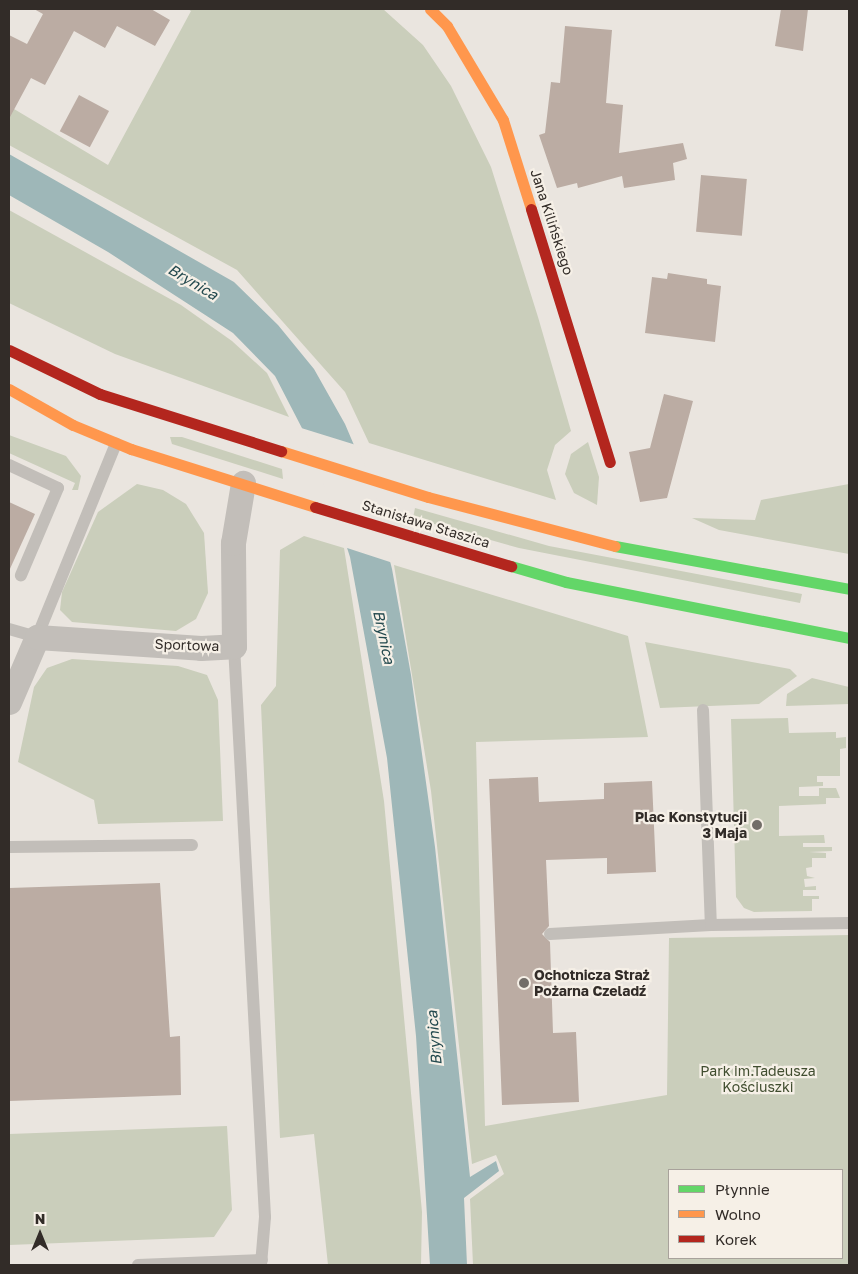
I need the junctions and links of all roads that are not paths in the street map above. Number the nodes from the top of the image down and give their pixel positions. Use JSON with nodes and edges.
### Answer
{"nodes":[{"id":1,"x":430,"y":9,"type":"edge"},
{"id":2,"x":9,"y":350,"type":"edge"},
{"id":3,"x":9,"y":390,"type":"edge"},
{"id":4,"x":116,"y":442,"type":"junction"},
{"id":5,"x":610,"y":462,"type":"dead end"},
{"id":6,"x":9,"y":465,"type":"edge"},
{"id":7,"x":243,"y":483,"type":"junction"},
{"id":8,"x":21,"y":575,"type":"dead end"},
{"id":9,"x":849,"y":589,"type":"edge"},
{"id":10,"x":9,"y":629,"type":"edge"},
{"id":11,"x":37,"y":637,"type":"junction"},
{"id":12,"x":849,"y":638,"type":"edge"},
{"id":13,"x":234,"y":646,"type":"junction"},
{"id":14,"x":9,"y":702,"type":"edge"},
{"id":15,"x":703,"y":710,"type":"dead end"},
{"id":16,"x":192,"y":845,"type":"dead end"},
{"id":17,"x":9,"y":847,"type":"edge"},
{"id":18,"x":849,"y":923,"type":"edge"},
{"id":19,"x":711,"y":925,"type":"junction"},
{"id":20,"x":550,"y":934,"type":"dead end"},
{"id":21,"x":262,"y":1262,"type":"edge"},
{"id":22,"x":138,"y":1265,"type":"edge"}],
"edges":[{"from":1,"to":5,"type":"main road","name":"Jana Kilińskiego"},
{"from":2,"to":9,"type":"main road","name":"Stanisława Staszica"},
{"from":3,"to":4,"type":"main road","name":"Stanisława Staszica"},
{"from":4,"to":7,"type":"main road","name":"Stanisława Staszica"},
{"from":4,"to":11,"type":"lane"},
{"from":6,"to":8,"type":"lane"},
{"from":7,"to":12,"type":"main road","name":"Stanisława Staszica"},
{"from":7,"to":13,"type":"street","name":"Sportowa"},
{"from":10,"to":11,"type":"lane"},
{"from":11,"to":13,"type":"street","name":"Sportowa"},
{"from":11,"to":14,"type":"street"},
{"from":13,"to":21,"type":"lane"},
{"from":15,"to":19,"type":"lane"},
{"from":16,"to":17,"type":"lane"},
{"from":18,"to":19,"type":"lane"},
{"from":19,"to":20,"type":"lane"},
{"from":21,"to":22,"type":"lane"}]}
